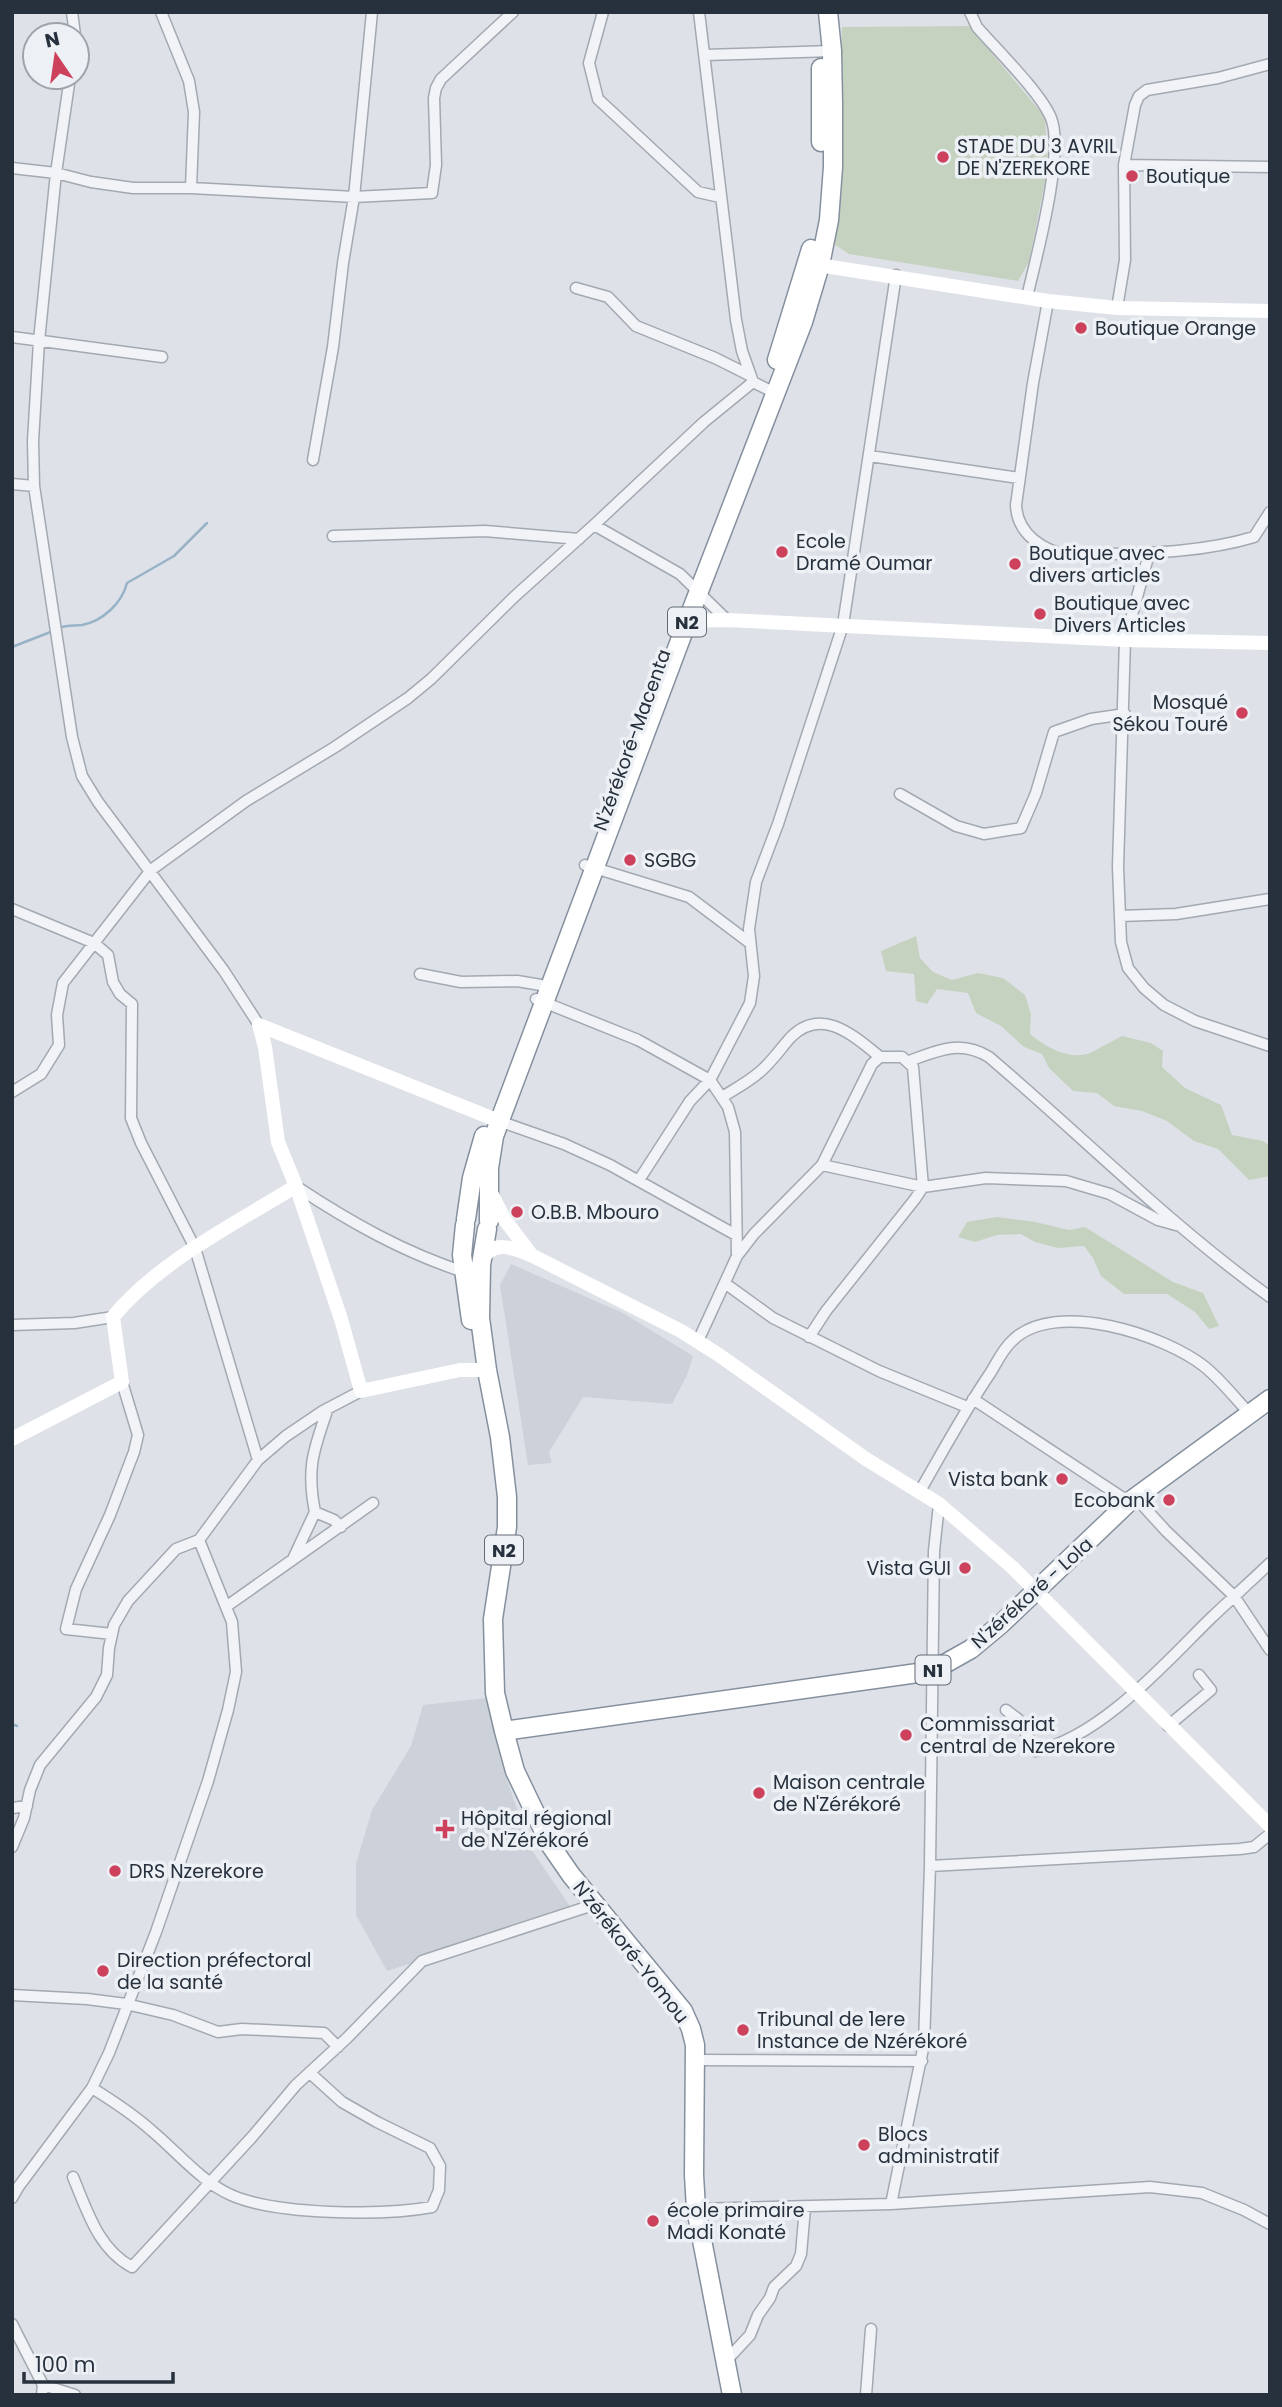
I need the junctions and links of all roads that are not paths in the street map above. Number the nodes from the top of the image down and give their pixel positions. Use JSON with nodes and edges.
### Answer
{"nodes":[{"id":1,"x":161,"y":12,"type":"edge"},
{"id":2,"x":372,"y":12,"type":"edge"},
{"id":3,"x":513,"y":12,"type":"edge"},
{"id":4,"x":603,"y":12,"type":"edge"},
{"id":5,"x":699,"y":12,"type":"edge"},
{"id":6,"x":818,"y":12,"type":"edge"},
{"id":7,"x":828,"y":12,"type":"edge"},
{"id":8,"x":970,"y":12,"type":"edge"},
{"id":9,"x":827,"y":51,"type":"junction"},
{"id":10,"x":705,"y":55,"type":"junction"},
{"id":11,"x":1270,"y":64,"type":"edge"},
{"id":12,"x":68,"y":91,"type":"edge"},
{"id":13,"x":1124,"y":165,"type":"junction"},
{"id":14,"x":1270,"y":167,"type":"edge"},
{"id":15,"x":12,"y":168,"type":"edge"},
{"id":16,"x":56,"y":173,"type":"junction"},
{"id":17,"x":191,"y":188,"type":"junction"},
{"id":18,"x":355,"y":197,"type":"junction"},
{"id":19,"x":720,"y":197,"type":"junction"},
{"id":20,"x":814,"y":264,"type":"junction"},
{"id":21,"x":896,"y":275,"type":"junction"},
{"id":22,"x":576,"y":288,"type":"dead end"},
{"id":23,"x":1027,"y":297,"type":"junction"},
{"id":24,"x":1048,"y":301,"type":"junction"},
{"id":25,"x":1117,"y":308,"type":"junction"},
{"id":26,"x":1270,"y":312,"type":"edge"},
{"id":27,"x":12,"y":337,"type":"edge"},
{"id":28,"x":39,"y":341,"type":"junction"},
{"id":29,"x":162,"y":357,"type":"dead end"},
{"id":30,"x":762,"y":385,"type":"junction"},
{"id":31,"x":870,"y":457,"type":"junction"},
{"id":32,"x":313,"y":460,"type":"dead end"},
{"id":33,"x":1019,"y":478,"type":"junction"},
{"id":34,"x":12,"y":484,"type":"edge"},
{"id":35,"x":34,"y":486,"type":"junction"},
{"id":36,"x":1270,"y":512,"type":"edge"},
{"id":37,"x":594,"y":525,"type":"junction"},
{"id":38,"x":333,"y":536,"type":"dead end"},
{"id":39,"x":579,"y":538,"type":"junction"},
{"id":40,"x":1149,"y":554,"type":"junction"},
{"id":41,"x":695,"y":588,"type":"junction"},
{"id":42,"x":727,"y":620,"type":"junction"},
{"id":43,"x":681,"y":621,"type":"junction"},
{"id":44,"x":843,"y":625,"type":"junction"},
{"id":45,"x":1125,"y":640,"type":"junction"},
{"id":46,"x":1270,"y":643,"type":"edge"},
{"id":47,"x":1125,"y":714,"type":"junction"},
{"id":48,"x":900,"y":794,"type":"dead end"},
{"id":49,"x":591,"y":866,"type":"junction"},
{"id":50,"x":151,"y":870,"type":"junction"},
{"id":51,"x":1270,"y":899,"type":"edge"},
{"id":52,"x":12,"y":909,"type":"edge"},
{"id":53,"x":1120,"y":916,"type":"junction"},
{"id":54,"x":94,"y":943,"type":"junction"},
{"id":55,"x":750,"y":943,"type":"junction"},
{"id":56,"x":420,"y":974,"type":"dead end"},
{"id":57,"x":541,"y":996,"type":"junction"},
{"id":58,"x":259,"y":1025,"type":"junction"},
{"id":59,"x":1270,"y":1046,"type":"edge"},
{"id":60,"x":880,"y":1058,"type":"junction"},
{"id":61,"x":909,"y":1062,"type":"junction"},
{"id":62,"x":710,"y":1080,"type":"junction"},
{"id":63,"x":12,"y":1092,"type":"edge"},
{"id":64,"x":722,"y":1097,"type":"junction"},
{"id":65,"x":494,"y":1119,"type":"junction"},
{"id":66,"x":822,"y":1165,"type":"junction"},
{"id":67,"x":639,"y":1180,"type":"junction"},
{"id":68,"x":296,"y":1186,"type":"junction"},
{"id":69,"x":489,"y":1186,"type":"junction"},
{"id":70,"x":923,"y":1187,"type":"junction"},
{"id":71,"x":465,"y":1222,"type":"junction"},
{"id":72,"x":488,"y":1225,"type":"junction"},
{"id":73,"x":1180,"y":1227,"type":"junction"},
{"id":74,"x":736,"y":1235,"type":"junction"},
{"id":75,"x":195,"y":1248,"type":"junction"},
{"id":76,"x":533,"y":1256,"type":"junction"},
{"id":77,"x":737,"y":1256,"type":"junction"},
{"id":78,"x":472,"y":1268,"type":"junction"},
{"id":79,"x":726,"y":1284,"type":"junction"},
{"id":80,"x":1270,"y":1297,"type":"edge"},
{"id":81,"x":113,"y":1317,"type":"junction"},
{"id":82,"x":12,"y":1325,"type":"edge"},
{"id":83,"x":809,"y":1337,"type":"junction"},
{"id":84,"x":698,"y":1341,"type":"junction"},
{"id":85,"x":487,"y":1370,"type":"junction"},
{"id":86,"x":122,"y":1382,"type":"junction"},
{"id":87,"x":361,"y":1391,"type":"junction"},
{"id":88,"x":970,"y":1403,"type":"junction"},
{"id":89,"x":1269,"y":1405,"type":"edge"},
{"id":90,"x":328,"y":1408,"type":"junction"},
{"id":91,"x":1249,"y":1413,"type":"junction"},
{"id":92,"x":12,"y":1439,"type":"edge"},
{"id":93,"x":258,"y":1460,"type":"junction"},
{"id":94,"x":920,"y":1491,"type":"junction"},
{"id":95,"x":1133,"y":1500,"type":"junction"},
{"id":96,"x":373,"y":1503,"type":"dead end"},
{"id":97,"x":939,"y":1504,"type":"junction"},
{"id":98,"x":315,"y":1512,"type":"junction"},
{"id":99,"x":341,"y":1527,"type":"junction"},
{"id":100,"x":199,"y":1540,"type":"junction"},
{"id":101,"x":293,"y":1560,"type":"junction"},
{"id":102,"x":1270,"y":1563,"type":"edge"},
{"id":103,"x":1036,"y":1592,"type":"junction"},
{"id":104,"x":1234,"y":1596,"type":"junction"},
{"id":105,"x":227,"y":1606,"type":"junction"},
{"id":106,"x":112,"y":1634,"type":"junction"},
{"id":107,"x":1270,"y":1650,"type":"edge"},
{"id":108,"x":932,"y":1671,"type":"junction"},
{"id":109,"x":1199,"y":1675,"type":"dead end"},
{"id":110,"x":1134,"y":1691,"type":"junction"},
{"id":111,"x":1006,"y":1710,"type":"dead end"},
{"id":112,"x":1168,"y":1726,"type":"junction"},
{"id":113,"x":504,"y":1731,"type":"junction"},
{"id":114,"x":27,"y":1807,"type":"junction"},
{"id":115,"x":12,"y":1808,"type":"edge"},
{"id":116,"x":1270,"y":1826,"type":"edge"},
{"id":117,"x":1270,"y":1834,"type":"edge"},
{"id":118,"x":12,"y":1847,"type":"edge"},
{"id":119,"x":930,"y":1866,"type":"junction"},
{"id":120,"x":596,"y":1904,"type":"junction"},
{"id":121,"x":12,"y":1995,"type":"edge"},
{"id":122,"x":126,"y":2004,"type":"junction"},
{"id":123,"x":338,"y":2047,"type":"junction"},
{"id":124,"x":695,"y":2060,"type":"junction"},
{"id":125,"x":922,"y":2061,"type":"junction"},
{"id":126,"x":310,"y":2073,"type":"junction"},
{"id":127,"x":92,"y":2088,"type":"junction"},
{"id":128,"x":73,"y":2177,"type":"dead end"},
{"id":129,"x":210,"y":2181,"type":"junction"},
{"id":130,"x":12,"y":2199,"type":"edge"},
{"id":131,"x":891,"y":2204,"type":"junction"},
{"id":132,"x":805,"y":2208,"type":"junction"},
{"id":133,"x":696,"y":2209,"type":"junction"},
{"id":134,"x":1270,"y":2224,"type":"edge"},
{"id":135,"x":12,"y":2324,"type":"edge"},
{"id":136,"x":871,"y":2329,"type":"dead end"},
{"id":137,"x":725,"y":2362,"type":"junction"},
{"id":138,"x":42,"y":2390,"type":"edge"},
{"id":139,"x":75,"y":2395,"type":"edge"},
{"id":140,"x":732,"y":2395,"type":"edge"},
{"id":141,"x":866,"y":2395,"type":"edge"}],
"edges":[{"from":1,"to":17,"type":"street"},
{"from":2,"to":18,"type":"street"},
{"from":3,"to":18,"type":"street"},
{"from":4,"to":19,"type":"street"},
{"from":5,"to":10,"type":"street"},
{"from":6,"to":9,"type":"highway","number":"N2"},
{"from":7,"to":9,"type":"highway","number":"N2"},
{"from":8,"to":23,"type":"street"},
{"from":9,"to":10,"type":"street"},
{"from":9,"to":20,"type":"highway","number":"N2"},
{"from":10,"to":19,"type":"street"},
{"from":11,"to":13,"type":"street"},
{"from":12,"to":16,"type":"street"},
{"from":13,"to":14,"type":"street"},
{"from":13,"to":25,"type":"street"},
{"from":15,"to":16,"type":"street"},
{"from":16,"to":17,"type":"street"},
{"from":16,"to":28,"type":"street"},
{"from":17,"to":18,"type":"street"},
{"from":18,"to":32,"type":"street"},
{"from":19,"to":30,"type":"street"},
{"from":20,"to":21,"type":"street"},
{"from":20,"to":30,"type":"highway","number":"N2"},
{"from":21,"to":23,"type":"street"},
{"from":21,"to":31,"type":"street"},
{"from":22,"to":30,"type":"street"},
{"from":23,"to":24,"type":"street"},
{"from":24,"to":25,"type":"street"},
{"from":24,"to":33,"type":"street"},
{"from":25,"to":26,"type":"street"},
{"from":27,"to":28,"type":"street"},
{"from":28,"to":29,"type":"street"},
{"from":28,"to":35,"type":"street"},
{"from":30,"to":37,"type":"street"},
{"from":30,"to":41,"type":"highway","number":"N2"},
{"from":31,"to":33,"type":"street"},
{"from":31,"to":44,"type":"street"},
{"from":33,"to":40,"type":"street"},
{"from":34,"to":35,"type":"street"},
{"from":35,"to":50,"type":"street"},
{"from":36,"to":40,"type":"street"},
{"from":37,"to":39,"type":"street"},
{"from":37,"to":41,"type":"street"},
{"from":38,"to":39,"type":"street"},
{"from":39,"to":50,"type":"street"},
{"from":40,"to":45,"type":"street"},
{"from":41,"to":42,"type":"street"},
{"from":41,"to":43,"type":"highway","number":"N2"},
{"from":42,"to":43,"type":"street"},
{"from":42,"to":44,"type":"street"},
{"from":43,"to":49,"type":"highway","number":"N2"},
{"from":44,"to":45,"type":"street"},
{"from":44,"to":55,"type":"street"},
{"from":45,"to":46,"type":"street"},
{"from":45,"to":47,"type":"street"},
{"from":47,"to":48,"type":"street"},
{"from":47,"to":53,"type":"street"},
{"from":49,"to":55,"type":"street"},
{"from":49,"to":57,"type":"highway","number":"N2"},
{"from":50,"to":54,"type":"street"},
{"from":50,"to":58,"type":"street"},
{"from":51,"to":53,"type":"street"},
{"from":52,"to":54,"type":"street"},
{"from":53,"to":59,"type":"street"},
{"from":54,"to":63,"type":"street"},
{"from":54,"to":75,"type":"street"},
{"from":55,"to":62,"type":"street"},
{"from":56,"to":57,"type":"street"},
{"from":57,"to":62,"type":"street"},
{"from":57,"to":65,"type":"highway","number":"N2"},
{"from":58,"to":65,"type":"street"},
{"from":58,"to":68,"type":"street"},
{"from":60,"to":61,"type":"street"},
{"from":60,"to":64,"type":"street"},
{"from":60,"to":66,"type":"street"},
{"from":61,"to":70,"type":"street"},
{"from":61,"to":73,"type":"street"},
{"from":62,"to":64,"type":"street"},
{"from":62,"to":67,"type":"street"},
{"from":64,"to":74,"type":"street"},
{"from":65,"to":67,"type":"street"},
{"from":65,"to":69,"type":"highway","number":"N2"},
{"from":65,"to":71,"type":"highway","number":"N2"},
{"from":66,"to":70,"type":"street"},
{"from":66,"to":77,"type":"street"},
{"from":67,"to":74,"type":"street"},
{"from":68,"to":75,"type":"street"},
{"from":68,"to":78,"type":"street"},
{"from":68,"to":87,"type":"street"},
{"from":69,"to":72,"type":"highway","number":"N2"},
{"from":69,"to":76,"type":"street"},
{"from":70,"to":73,"type":"street"},
{"from":70,"to":83,"type":"street"},
{"from":71,"to":72,"type":"highway"},
{"from":71,"to":78,"type":"highway","number":"N2"},
{"from":72,"to":78,"type":"highway","number":"N2"},
{"from":73,"to":80,"type":"street"},
{"from":74,"to":77,"type":"street"},
{"from":75,"to":81,"type":"street"},
{"from":75,"to":93,"type":"street"},
{"from":76,"to":78,"type":"street"},
{"from":76,"to":84,"type":"street"},
{"from":77,"to":79,"type":"street"},
{"from":78,"to":85,"type":"highway","number":"N2"},
{"from":79,"to":83,"type":"street"},
{"from":79,"to":84,"type":"street"},
{"from":81,"to":82,"type":"street"},
{"from":81,"to":86,"type":"street"},
{"from":83,"to":88,"type":"street"},
{"from":84,"to":94,"type":"street"},
{"from":85,"to":87,"type":"street"},
{"from":85,"to":113,"type":"highway","number":"N2"},
{"from":86,"to":92,"type":"street"},
{"from":86,"to":106,"type":"street"},
{"from":87,"to":90,"type":"street"},
{"from":88,"to":91,"type":"street"},
{"from":88,"to":94,"type":"street"},
{"from":88,"to":95,"type":"street"},
{"from":89,"to":91,"type":"highway","name":"N'zérékoré - Lola","number":"N1"},
{"from":90,"to":93,"type":"street"},
{"from":90,"to":98,"type":"street"},
{"from":91,"to":95,"type":"highway","name":"N'zérékoré - Lola","number":"N1"},
{"from":93,"to":100,"type":"street"},
{"from":94,"to":97,"type":"street"},
{"from":95,"to":103,"type":"highway","name":"N'zérékoré - Lola","number":"N1"},
{"from":95,"to":104,"type":"street"},
{"from":96,"to":99,"type":"street"},
{"from":97,"to":103,"type":"street"},
{"from":97,"to":108,"type":"street"},
{"from":98,"to":99,"type":"street"},
{"from":98,"to":101,"type":"street"},
{"from":99,"to":101,"type":"street"},
{"from":100,"to":105,"type":"street"},
{"from":100,"to":106,"type":"street"},
{"from":101,"to":105,"type":"street"},
{"from":102,"to":104,"type":"street"},
{"from":103,"to":108,"type":"highway","name":"N'zérékoré - Lola","number":"N1"},
{"from":103,"to":110,"type":"street"},
{"from":104,"to":107,"type":"street"},
{"from":104,"to":110,"type":"street"},
{"from":105,"to":122,"type":"street"},
{"from":106,"to":114,"type":"street"},
{"from":108,"to":113,"type":"highway","name":"N'zérékoré - Lola","number":"N1"},
{"from":108,"to":119,"type":"street"},
{"from":109,"to":112,"type":"street"},
{"from":110,"to":111,"type":"street"},
{"from":110,"to":112,"type":"street"},
{"from":112,"to":116,"type":"street"},
{"from":113,"to":120,"type":"highway","name":"N'zérékoré-Yomou"},
{"from":114,"to":115,"type":"street"},
{"from":114,"to":118,"type":"street"},
{"from":117,"to":119,"type":"street"},
{"from":119,"to":125,"type":"street"},
{"from":120,"to":123,"type":"street"},
{"from":120,"to":124,"type":"highway","name":"N'zérékoré-Yomou"},
{"from":121,"to":122,"type":"street"},
{"from":122,"to":123,"type":"street"},
{"from":122,"to":127,"type":"street"},
{"from":123,"to":126,"type":"street"},
{"from":124,"to":125,"type":"street"},
{"from":124,"to":133,"type":"highway","name":"N'zérékoré-Yomou"},
{"from":125,"to":131,"type":"street"},
{"from":126,"to":129,"type":"street"},
{"from":126,"to":129,"type":"street"},
{"from":127,"to":129,"type":"street"},
{"from":127,"to":130,"type":"street"},
{"from":128,"to":129,"type":"street"},
{"from":131,"to":132,"type":"street"},
{"from":131,"to":134,"type":"street"},
{"from":132,"to":133,"type":"street"},
{"from":132,"to":137,"type":"street"},
{"from":133,"to":137,"type":"highway","name":"N'zérékoré-Yomou"},
{"from":135,"to":138,"type":"street"},
{"from":136,"to":141,"type":"street"},
{"from":137,"to":140,"type":"highway","name":"N'zérékoré-Yomou"},
{"from":138,"to":139,"type":"street"}]}
